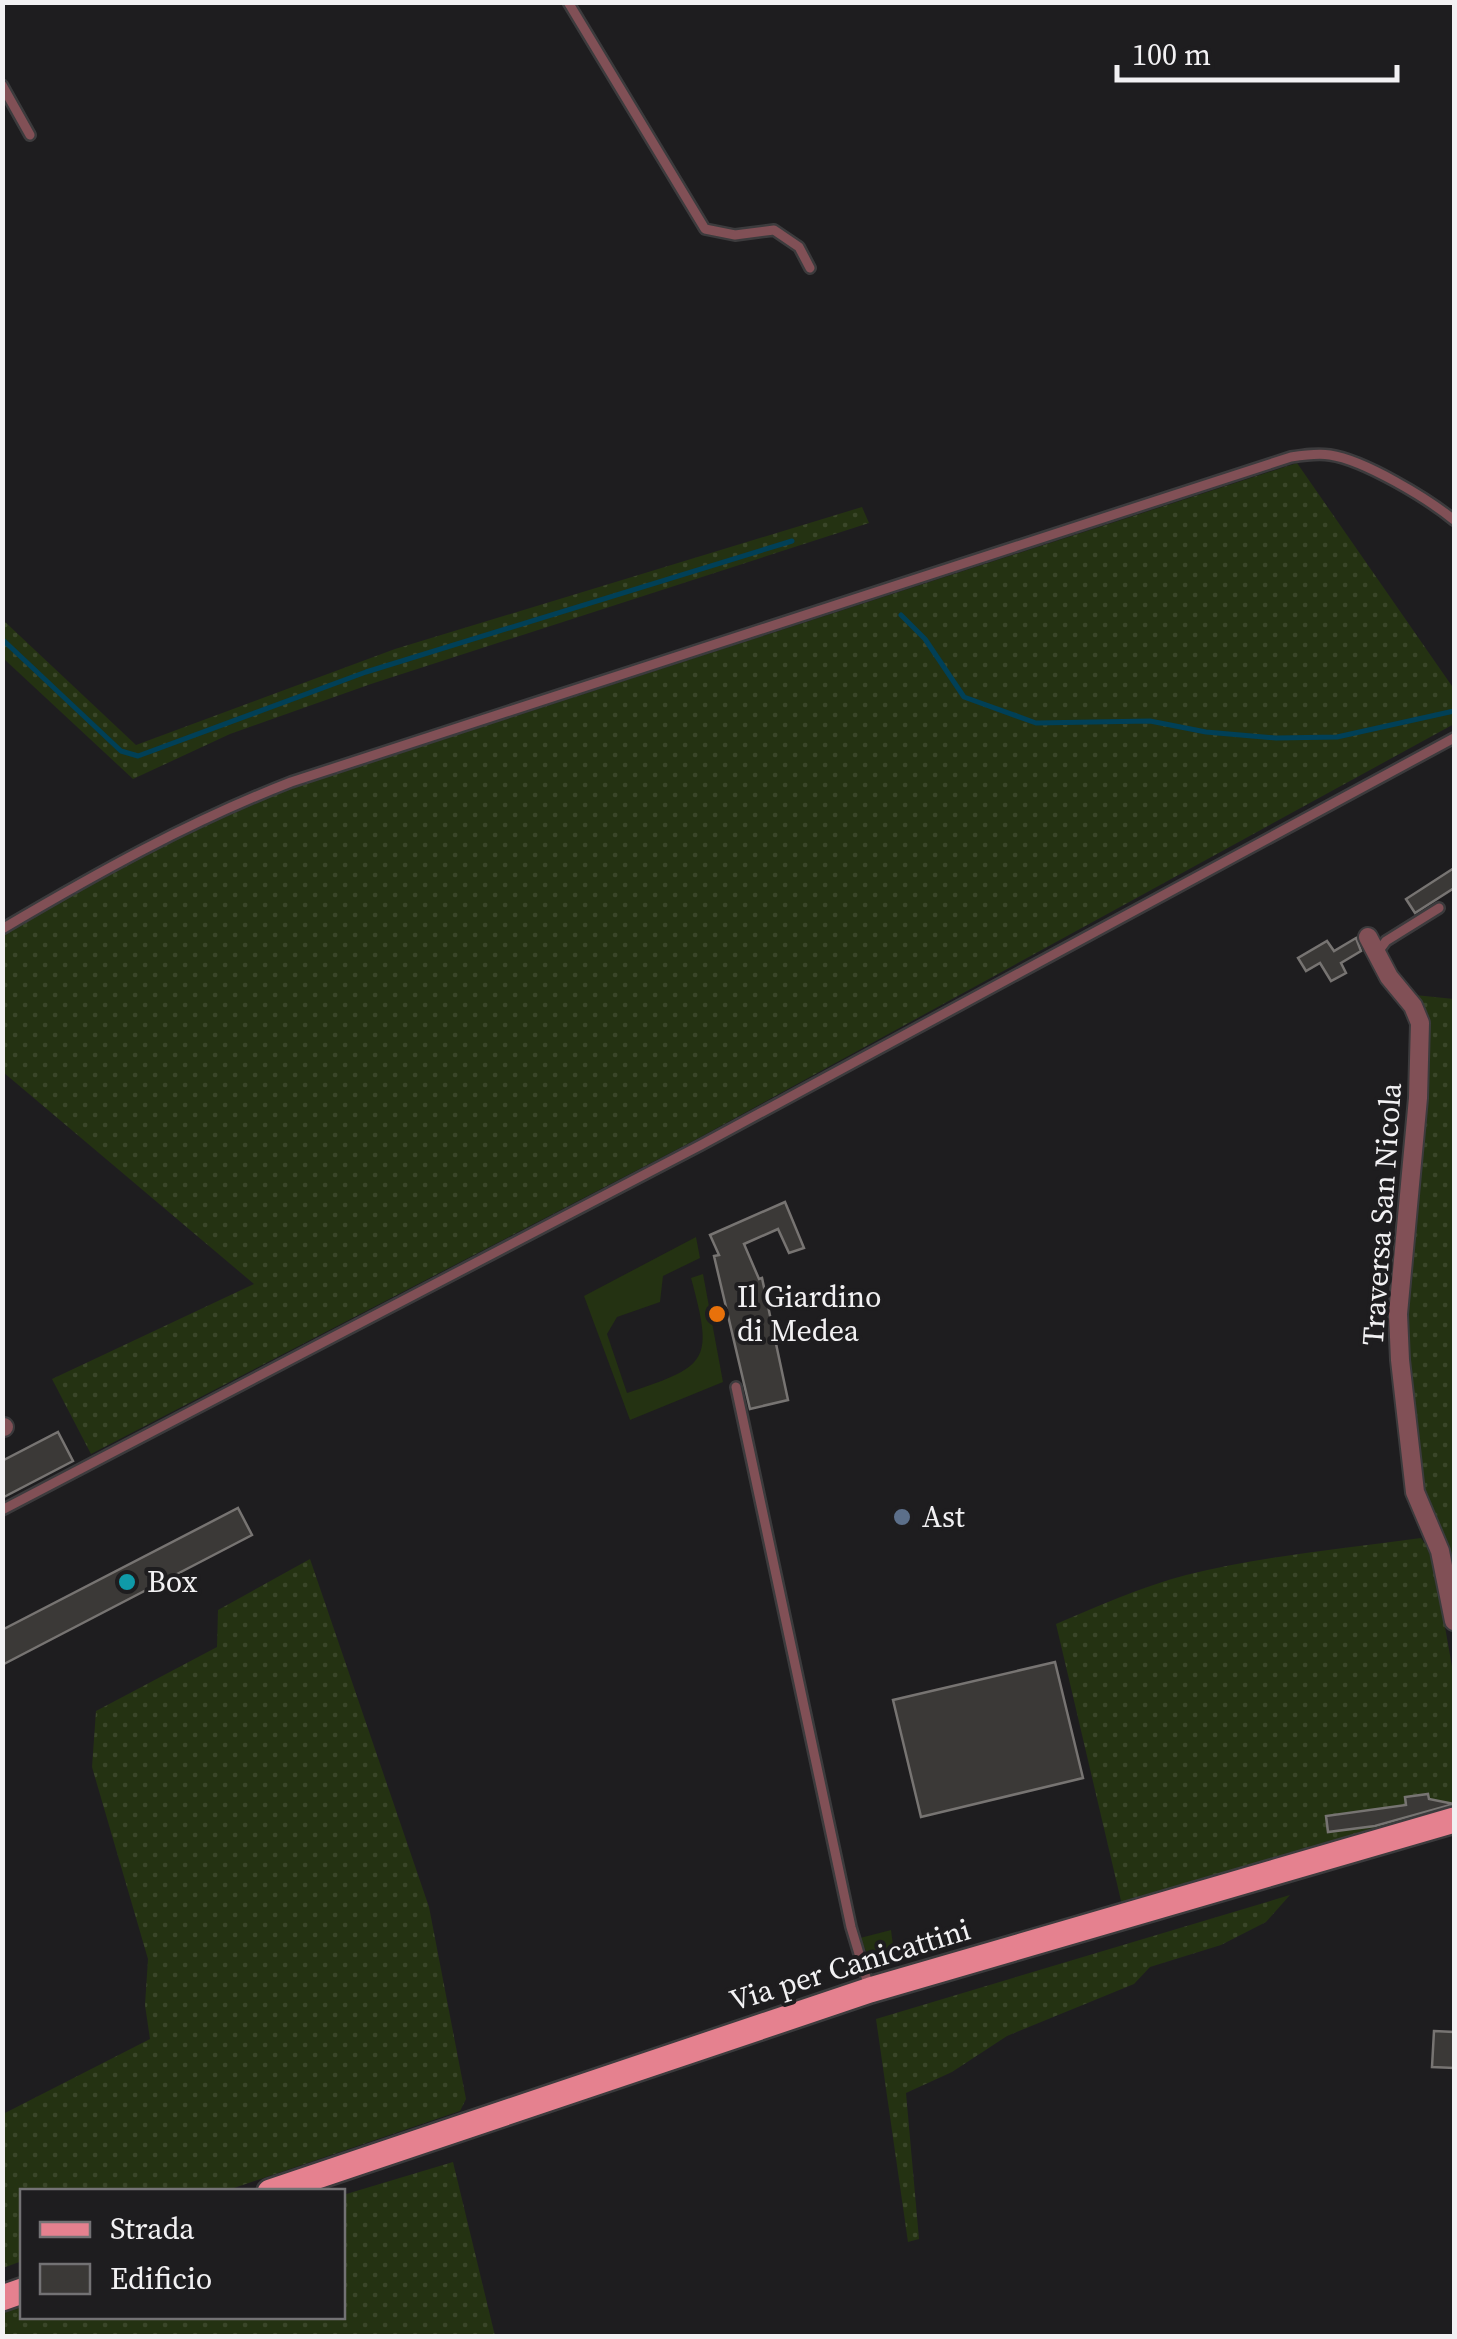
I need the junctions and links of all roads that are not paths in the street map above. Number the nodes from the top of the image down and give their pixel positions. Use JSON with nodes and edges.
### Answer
{"nodes":[{"id":1,"x":568,"y":2,"type":"edge"},
{"id":2,"x":2,"y":85,"type":"edge"},
{"id":3,"x":30,"y":135,"type":"dead end"},
{"id":4,"x":810,"y":268,"type":"dead end"},
{"id":5,"x":1454,"y":520,"type":"edge"},
{"id":6,"x":1454,"y":738,"type":"edge"},
{"id":7,"x":1440,"y":908,"type":"dead end"},
{"id":8,"x":2,"y":929,"type":"edge"},
{"id":9,"x":1373,"y":945,"type":"joint"},
{"id":10,"x":736,"y":1387,"type":"dead end"},
{"id":11,"x":2,"y":1510,"type":"edge"},
{"id":12,"x":1454,"y":1621,"type":"edge"},
{"id":13,"x":1454,"y":1820,"type":"edge"},
{"id":14,"x":1454,"y":1836,"type":"edge"},
{"id":15,"x":870,"y":1990,"type":"junction"},
{"id":16,"x":279,"y":2189,"type":"edge"},
{"id":17,"x":327,"y":2189,"type":"edge"}],
"edges":[{"from":1,"to":4,"type":"lane"},
{"from":2,"to":3,"type":"lane"},
{"from":5,"to":8,"type":"lane"},
{"from":6,"to":11,"type":"lane"},
{"from":7,"to":9,"type":"lane"},
{"from":9,"to":12,"type":"street","name":"Traversa San Nicola"},
{"from":10,"to":15,"type":"lane"},
{"from":13,"to":15,"type":"main road","name":"Via per Canicattini"},
{"from":14,"to":17,"type":"main road","name":"Via per Canicattini"},
{"from":15,"to":16,"type":"main road","name":"Via per Canicattini"}]}
